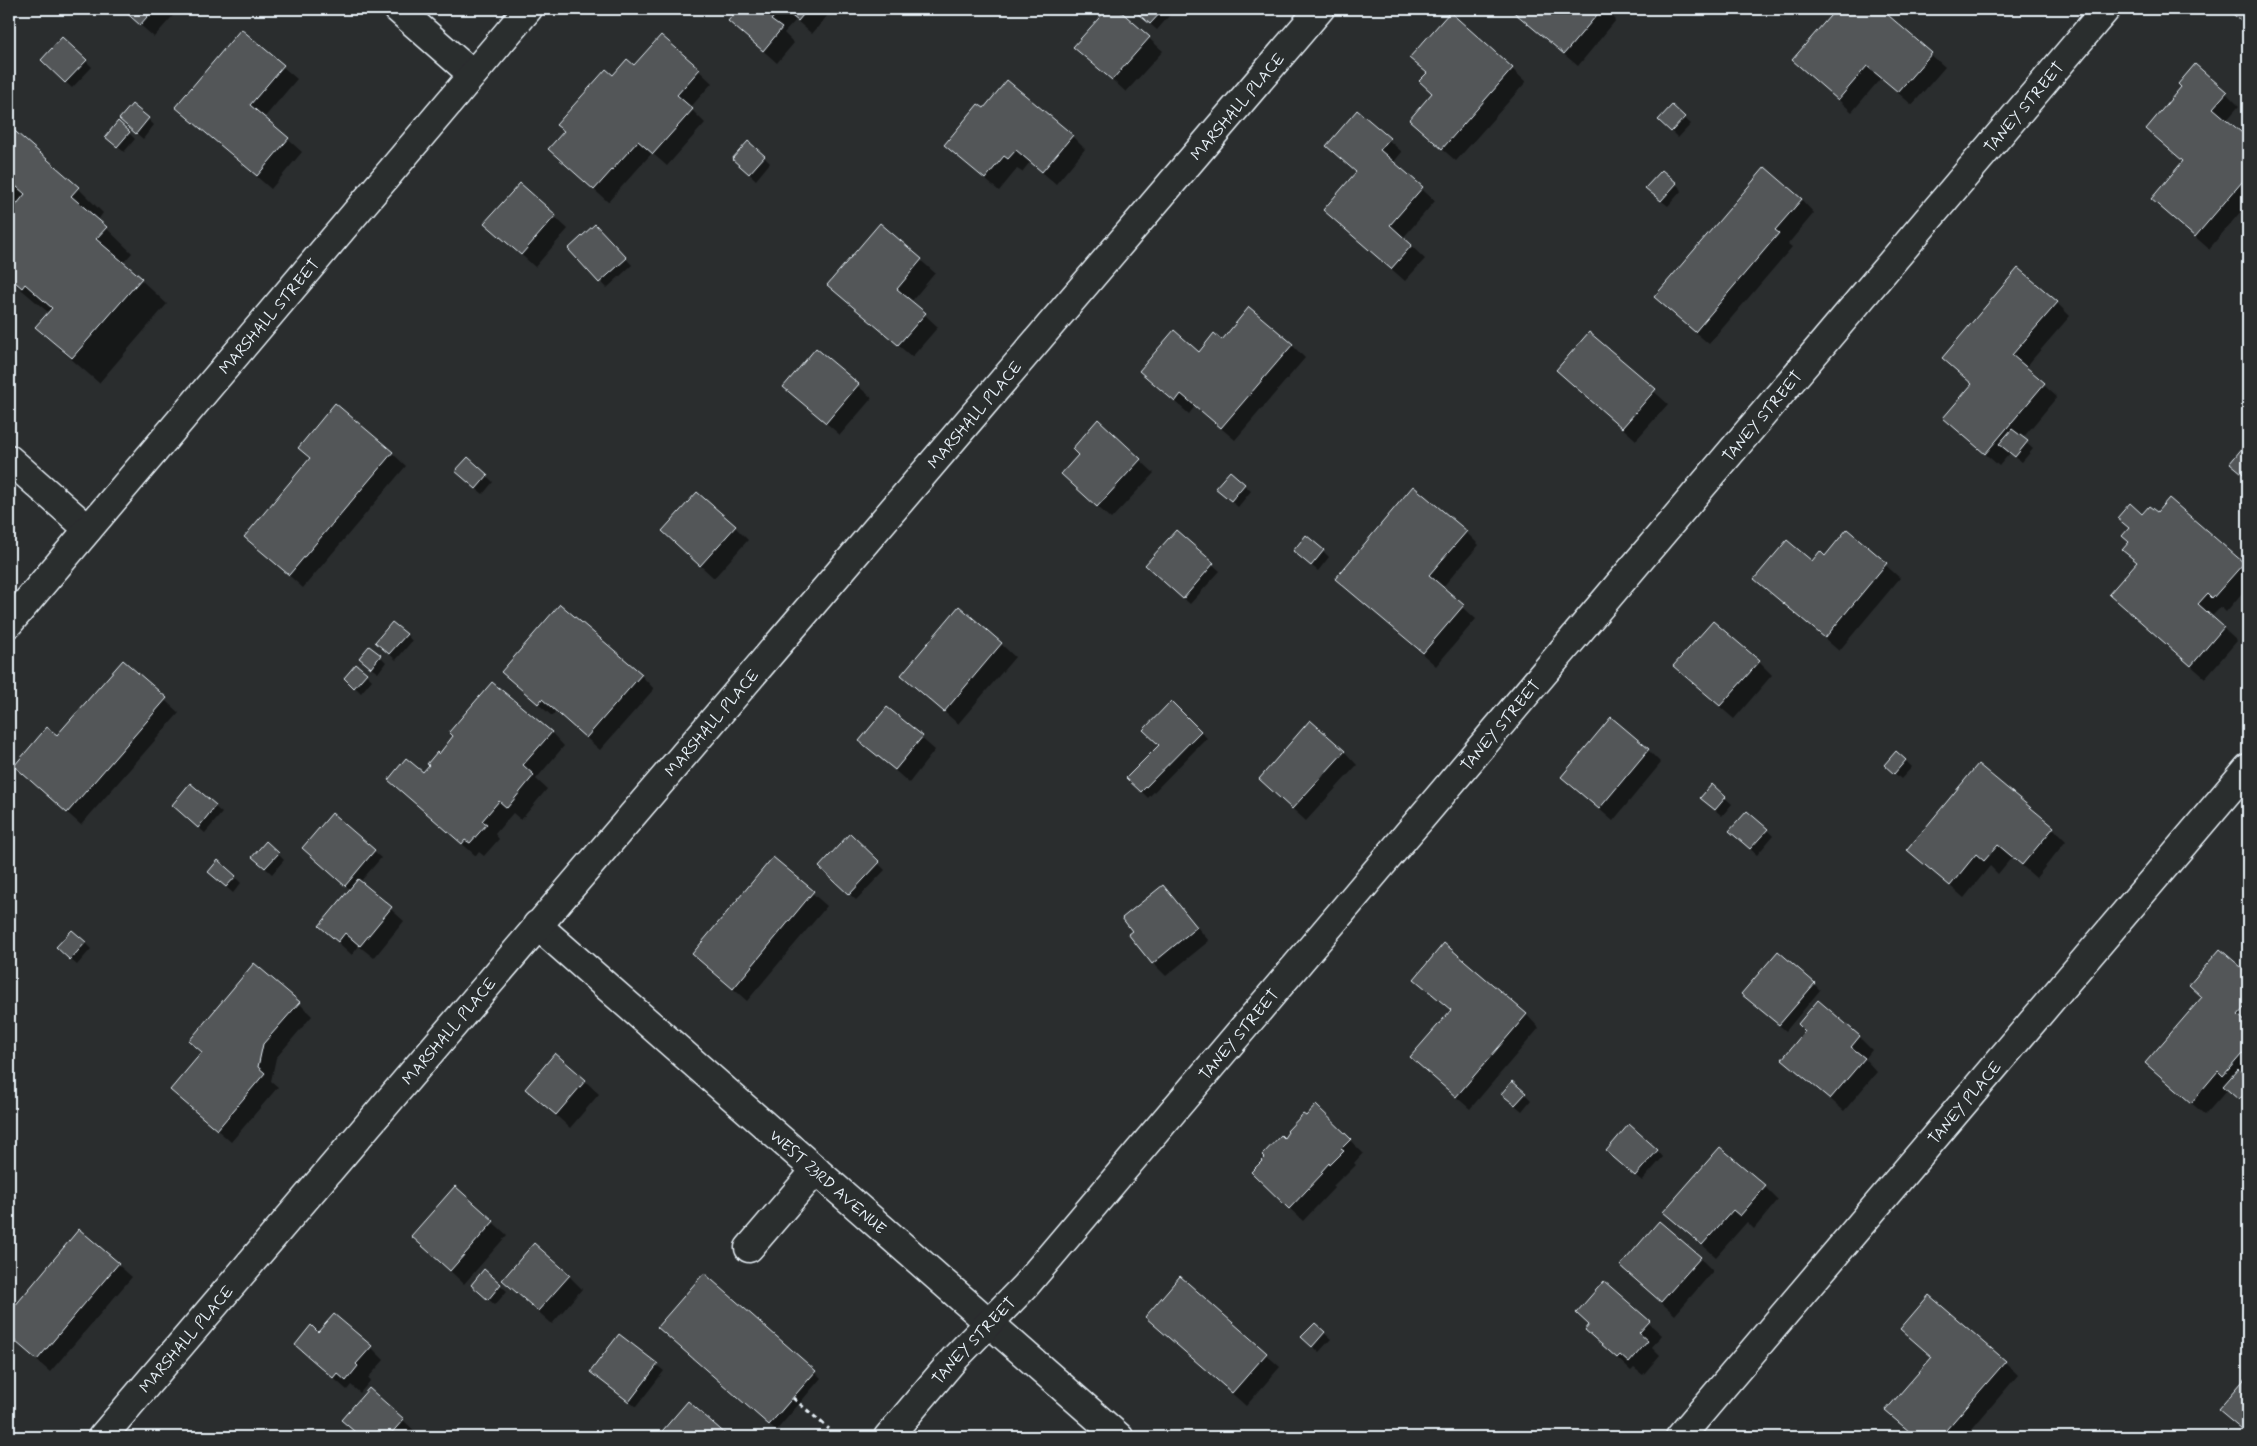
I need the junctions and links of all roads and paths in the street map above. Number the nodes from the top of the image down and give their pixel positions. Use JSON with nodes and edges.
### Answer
{"nodes":[{"id":1,"x":398,"y":9,"type":"edge"},
{"id":2,"x":528,"y":9,"type":"edge"},
{"id":3,"x":2106,"y":9,"type":"edge"},
{"id":4,"x":1317,"y":10,"type":"edge"},
{"id":5,"x":472,"y":74,"type":"junction"},
{"id":6,"x":9,"y":459,"type":"edge"},
{"id":7,"x":88,"y":529,"type":"junction"},
{"id":8,"x":9,"y":623,"type":"edge"},
{"id":9,"x":2248,"y":768,"type":"edge"},
{"id":10,"x":537,"y":925,"type":"junction"},
{"id":11,"x":816,"y":1170,"type":"junction"},
{"id":12,"x":749,"y":1248,"type":"dead end"},
{"id":13,"x":989,"y":1324,"type":"junction"},
{"id":14,"x":792,"y":1398,"type":"dead end"},
{"id":15,"x":829,"y":1429,"type":"dead end"},
{"id":16,"x":102,"y":1437,"type":"edge"},
{"id":17,"x":888,"y":1437,"type":"edge"},
{"id":18,"x":1119,"y":1437,"type":"edge"},
{"id":19,"x":1680,"y":1437,"type":"edge"}],
"edges":[{"from":1,"to":5,"type":"street"},
{"from":2,"to":5,"type":"street","name":"MARSHALL STREET"},
{"from":3,"to":13,"type":"street","name":"TANEY STREET"},
{"from":4,"to":10,"type":"street","name":"MARSHALL PLACE"},
{"from":5,"to":7,"type":"street","name":"MARSHALL STREET"},
{"from":6,"to":7,"type":"street"},
{"from":7,"to":8,"type":"street","name":"MARSHALL STREET"},
{"from":9,"to":19,"type":"street","name":"TANEY PLACE"},
{"from":10,"to":11,"type":"street","name":"WEST 23RD AVENUE"},
{"from":10,"to":16,"type":"street","name":"MARSHALL PLACE"},
{"from":11,"to":12,"type":"street"},
{"from":11,"to":13,"type":"street","name":"WEST 23RD AVENUE"},
{"from":13,"to":17,"type":"street","name":"TANEY STREET"},
{"from":13,"to":18,"type":"street","name":"WEST 23RD AVENUE"},
{"from":14,"to":15,"type":"path"}]}
